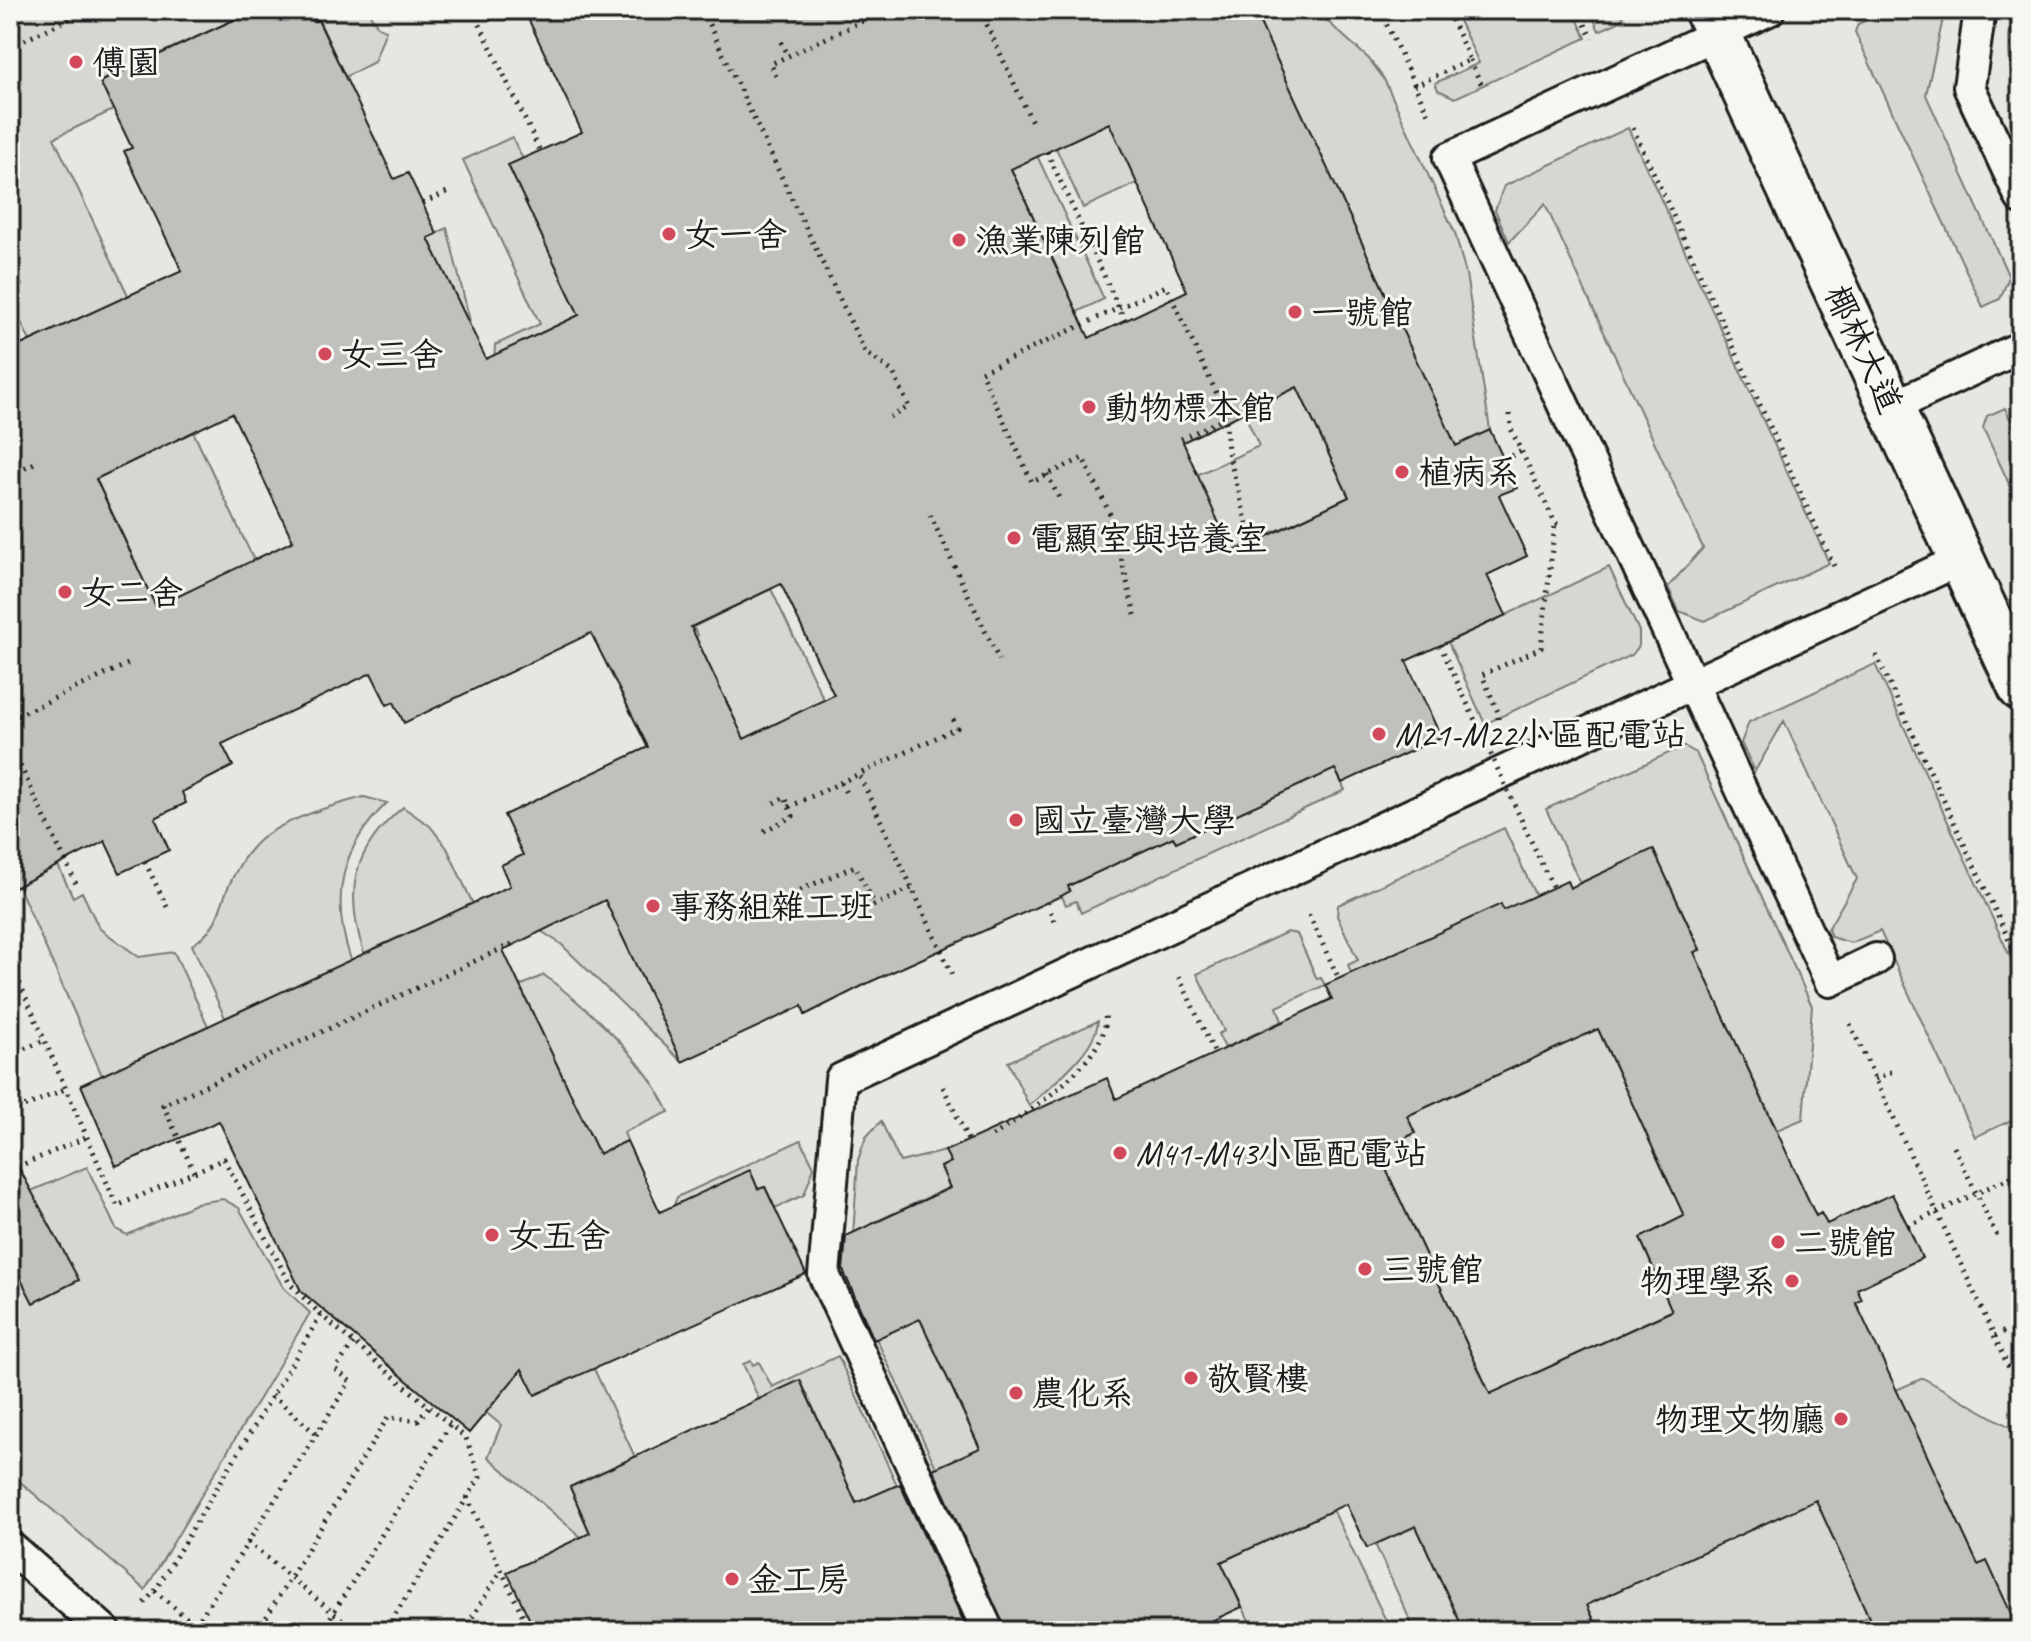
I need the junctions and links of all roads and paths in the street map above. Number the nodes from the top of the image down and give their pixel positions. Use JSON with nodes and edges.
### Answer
{"nodes":[{"id":1,"x":88,"y":10,"type":"edge"},
{"id":2,"x":473,"y":10,"type":"edge"},
{"id":3,"x":702,"y":10,"type":"edge"},
{"id":4,"x":886,"y":10,"type":"edge"},
{"id":5,"x":980,"y":10,"type":"edge"},
{"id":6,"x":1380,"y":10,"type":"edge"},
{"id":7,"x":1447,"y":10,"type":"edge"},
{"id":8,"x":1578,"y":10,"type":"edge"},
{"id":9,"x":1769,"y":10,"type":"edge"},
{"id":10,"x":1980,"y":10,"type":"edge"},
{"id":11,"x":1713,"y":22,"type":"edge"},
{"id":12,"x":781,"y":42,"type":"dead end"},
{"id":13,"x":10,"y":47,"type":"edge"},
{"id":14,"x":789,"y":56,"type":"junction"},
{"id":15,"x":776,"y":76,"type":"dead end"},
{"id":16,"x":1611,"y":82,"type":"junction"},
{"id":17,"x":1414,"y":86,"type":"junction"},
{"id":18,"x":1032,"y":122,"type":"dead end"},
{"id":19,"x":540,"y":151,"type":"dead end"},
{"id":20,"x":1047,"y":152,"type":"dead end"},
{"id":21,"x":1449,"y":158,"type":"junction"},
{"id":22,"x":451,"y":190,"type":"dead end"},
{"id":23,"x":2021,"y":198,"type":"edge"},
{"id":24,"x":423,"y":203,"type":"dead end"},
{"id":25,"x":1118,"y":307,"type":"junction"},
{"id":26,"x":1125,"y":321,"type":"dead end"},
{"id":27,"x":2021,"y":347,"type":"edge"},
{"id":28,"x":1892,"y":407,"type":"junction"},
{"id":29,"x":890,"y":417,"type":"dead end"},
{"id":30,"x":1225,"y":418,"type":"junction"},
{"id":31,"x":1181,"y":439,"type":"dead end"},
{"id":32,"x":1522,"y":451,"type":"dead end"},
{"id":33,"x":1504,"y":459,"type":"dead end"},
{"id":34,"x":35,"y":463,"type":"dead end"},
{"id":35,"x":10,"y":474,"type":"edge"},
{"id":36,"x":1047,"y":474,"type":"junction"},
{"id":37,"x":1061,"y":502,"type":"dead end"},
{"id":38,"x":930,"y":515,"type":"dead end"},
{"id":39,"x":1555,"y":523,"type":"dead end"},
{"id":40,"x":1252,"y":543,"type":"dead end"},
{"id":41,"x":1962,"y":559,"type":"junction"},
{"id":42,"x":1854,"y":609,"type":"junction"},
{"id":43,"x":1135,"y":615,"type":"dead end"},
{"id":44,"x":1440,"y":645,"type":"dead end"},
{"id":45,"x":999,"y":660,"type":"dead end"},
{"id":46,"x":130,"y":663,"type":"dead end"},
{"id":47,"x":1693,"y":684,"type":"junction"},
{"id":48,"x":2021,"y":688,"type":"edge"},
{"id":49,"x":10,"y":719,"type":"edge"},
{"id":50,"x":953,"y":719,"type":"dead end"},
{"id":51,"x":1498,"y":727,"type":"dead end"},
{"id":52,"x":10,"y":744,"type":"edge"},
{"id":53,"x":1499,"y":766,"type":"junction"},
{"id":54,"x":859,"y":774,"type":"junction"},
{"id":55,"x":841,"y":783,"type":"junction"},
{"id":56,"x":848,"y":797,"type":"dead end"},
{"id":57,"x":774,"y":803,"type":"dead end"},
{"id":58,"x":789,"y":807,"type":"junction"},
{"id":59,"x":764,"y":831,"type":"dead end"},
{"id":60,"x":145,"y":862,"type":"dead end"},
{"id":61,"x":1288,"y":871,"type":"junction"},
{"id":62,"x":78,"y":888,"type":"dead end"},
{"id":63,"x":912,"y":888,"type":"junction"},
{"id":64,"x":1553,"y":888,"type":"dead end"},
{"id":65,"x":800,"y":890,"type":"dead end"},
{"id":66,"x":168,"y":909,"type":"dead end"},
{"id":67,"x":1158,"y":932,"type":"junction"},
{"id":68,"x":512,"y":944,"type":"dead end"},
{"id":69,"x":1876,"y":959,"type":"dead end"},
{"id":70,"x":10,"y":961,"type":"edge"},
{"id":71,"x":1085,"y":966,"type":"junction"},
{"id":72,"x":2021,"y":966,"type":"edge"},
{"id":73,"x":1339,"y":979,"type":"dead end"},
{"id":74,"x":1830,"y":981,"type":"junction"},
{"id":75,"x":972,"y":1018,"type":"junction"},
{"id":76,"x":45,"y":1040,"type":"junction"},
{"id":77,"x":922,"y":1042,"type":"junction"},
{"id":78,"x":1214,"y":1052,"type":"dead end"},
{"id":79,"x":10,"y":1055,"type":"edge"},
{"id":80,"x":1893,"y":1071,"type":"dead end"},
{"id":81,"x":1875,"y":1079,"type":"junction"},
{"id":82,"x":65,"y":1089,"type":"junction"},
{"id":83,"x":10,"y":1113,"type":"edge"},
{"id":84,"x":992,"y":1136,"type":"dead end"},
{"id":85,"x":87,"y":1137,"type":"junction"},
{"id":86,"x":968,"y":1140,"type":"dead end"},
{"id":87,"x":1954,"y":1147,"type":"dead end"},
{"id":88,"x":10,"y":1170,"type":"edge"},
{"id":89,"x":194,"y":1172,"type":"junction"},
{"id":90,"x":2021,"y":1172,"type":"edge"},
{"id":91,"x":1976,"y":1193,"type":"junction"},
{"id":92,"x":1937,"y":1212,"type":"junction"},
{"id":93,"x":1908,"y":1226,"type":"dead end"},
{"id":94,"x":1997,"y":1236,"type":"dead end"},
{"id":95,"x":321,"y":1315,"type":"junction"},
{"id":96,"x":2013,"y":1327,"type":"dead end"},
{"id":97,"x":1995,"y":1336,"type":"junction"},
{"id":98,"x":354,"y":1343,"type":"junction"},
{"id":99,"x":2021,"y":1394,"type":"edge"},
{"id":100,"x":272,"y":1395,"type":"junction"},
{"id":101,"x":429,"y":1406,"type":"junction"},
{"id":102,"x":450,"y":1425,"type":"junction"},
{"id":103,"x":316,"y":1434,"type":"junction"},
{"id":104,"x":467,"y":1497,"type":"junction"},
{"id":105,"x":248,"y":1542,"type":"junction"},
{"id":106,"x":10,"y":1547,"type":"edge"},
{"id":107,"x":502,"y":1569,"type":"junction"},
{"id":108,"x":290,"y":1578,"type":"junction"},
{"id":109,"x":155,"y":1591,"type":"junction"},
{"id":110,"x":140,"y":1607,"type":"dead end"},
{"id":111,"x":333,"y":1613,"type":"junction"},
{"id":112,"x":194,"y":1628,"type":"edge"},
{"id":113,"x":105,"y":1631,"type":"edge"},
{"id":114,"x":202,"y":1631,"type":"edge"},
{"id":115,"x":258,"y":1631,"type":"edge"},
{"id":116,"x":322,"y":1631,"type":"edge"},
{"id":117,"x":355,"y":1631,"type":"edge"},
{"id":118,"x":385,"y":1631,"type":"edge"},
{"id":119,"x":464,"y":1631,"type":"edge"},
{"id":120,"x":530,"y":1631,"type":"edge"},
{"id":121,"x":988,"y":1631,"type":"edge"}],
"edges":[{"from":1,"to":13,"type":"path"},
{"from":2,"to":19,"type":"path"},
{"from":3,"to":29,"type":"path"},
{"from":4,"to":14,"type":"path"},
{"from":5,"to":18,"type":"path"},
{"from":6,"to":17,"type":"path"},
{"from":7,"to":17,"type":"path"},
{"from":8,"to":16,"type":"path"},
{"from":9,"to":11,"type":"lane"},
{"from":10,"to":23,"type":"lane"},
{"from":11,"to":16,"type":"lane"},
{"from":11,"to":28,"type":"street","name":"椰林大道"},
{"from":12,"to":14,"type":"path"},
{"from":14,"to":15,"type":"path"},
{"from":16,"to":21,"type":"lane"},
{"from":16,"to":42,"type":"path"},
{"from":17,"to":21,"type":"path"},
{"from":20,"to":25,"type":"path"},
{"from":21,"to":47,"type":"lane"},
{"from":22,"to":24,"type":"path"},
{"from":25,"to":26,"type":"path"},
{"from":25,"to":30,"type":"path"},
{"from":25,"to":36,"type":"path"},
{"from":27,"to":28,"type":"lane"},
{"from":28,"to":41,"type":"street","name":"椰林大道"},
{"from":30,"to":31,"type":"path"},
{"from":30,"to":40,"type":"path"},
{"from":32,"to":33,"type":"path"},
{"from":34,"to":35,"type":"path"},
{"from":36,"to":37,"type":"path"},
{"from":36,"to":43,"type":"path"},
{"from":38,"to":45,"type":"path"},
{"from":39,"to":51,"type":"path"},
{"from":41,"to":42,"type":"lane"},
{"from":41,"to":48,"type":"street","name":"椰林大道"},
{"from":42,"to":47,"type":"lane"},
{"from":42,"to":72,"type":"path"},
{"from":44,"to":53,"type":"path","bridge":true},
{"from":46,"to":49,"type":"path"},
{"from":47,"to":53,"type":"lane"},
{"from":47,"to":74,"type":"lane"},
{"from":50,"to":54,"type":"path"},
{"from":52,"to":62,"type":"path"},
{"from":53,"to":61,"type":"lane"},
{"from":53,"to":64,"type":"path","bridge":true},
{"from":54,"to":55,"type":"path"},
{"from":54,"to":63,"type":"path"},
{"from":55,"to":56,"type":"path"},
{"from":55,"to":58,"type":"path"},
{"from":57,"to":58,"type":"path"},
{"from":58,"to":59,"type":"path"},
{"from":60,"to":66,"type":"path"},
{"from":61,"to":67,"type":"lane"},
{"from":61,"to":73,"type":"path"},
{"from":63,"to":65,"type":"path"},
{"from":63,"to":75,"type":"path"},
{"from":67,"to":71,"type":"lane"},
{"from":67,"to":78,"type":"path"},
{"from":68,"to":89,"type":"path"},
{"from":69,"to":74,"type":"lane"},
{"from":70,"to":76,"type":"path"},
{"from":71,"to":75,"type":"lane"},
{"from":71,"to":84,"type":"path"},
{"from":74,"to":81,"type":"path"},
{"from":75,"to":77,"type":"lane"},
{"from":76,"to":79,"type":"path"},
{"from":76,"to":82,"type":"path"},
{"from":77,"to":86,"type":"path"},
{"from":77,"to":121,"type":"lane"},
{"from":80,"to":81,"type":"path"},
{"from":81,"to":92,"type":"path"},
{"from":82,"to":83,"type":"path"},
{"from":82,"to":85,"type":"path"},
{"from":85,"to":88,"type":"path"},
{"from":85,"to":89,"type":"path"},
{"from":87,"to":91,"type":"path"},
{"from":89,"to":95,"type":"path"},
{"from":90,"to":91,"type":"path"},
{"from":91,"to":92,"type":"path"},
{"from":91,"to":94,"type":"path"},
{"from":92,"to":93,"type":"path"},
{"from":92,"to":97,"type":"path"},
{"from":95,"to":98,"type":"path"},
{"from":95,"to":100,"type":"path"},
{"from":96,"to":97,"type":"path"},
{"from":97,"to":99,"type":"path"},
{"from":98,"to":101,"type":"path"},
{"from":98,"to":103,"type":"path"},
{"from":100,"to":103,"type":"path"},
{"from":100,"to":109,"type":"path"},
{"from":101,"to":102,"type":"path"},
{"from":101,"to":108,"type":"path"},
{"from":102,"to":104,"type":"path"},
{"from":102,"to":111,"type":"path"},
{"from":103,"to":105,"type":"path"},
{"from":104,"to":107,"type":"path"},
{"from":104,"to":118,"type":"path"},
{"from":105,"to":108,"type":"path"},
{"from":105,"to":112,"type":"path"},
{"from":106,"to":113,"type":"lane"},
{"from":107,"to":119,"type":"path"},
{"from":107,"to":120,"type":"path"},
{"from":108,"to":111,"type":"path"},
{"from":108,"to":115,"type":"path"},
{"from":109,"to":110,"type":"path"},
{"from":109,"to":112,"type":"path"},
{"from":111,"to":116,"type":"path"},
{"from":111,"to":117,"type":"path"},
{"from":112,"to":114,"type":"path"}]}
